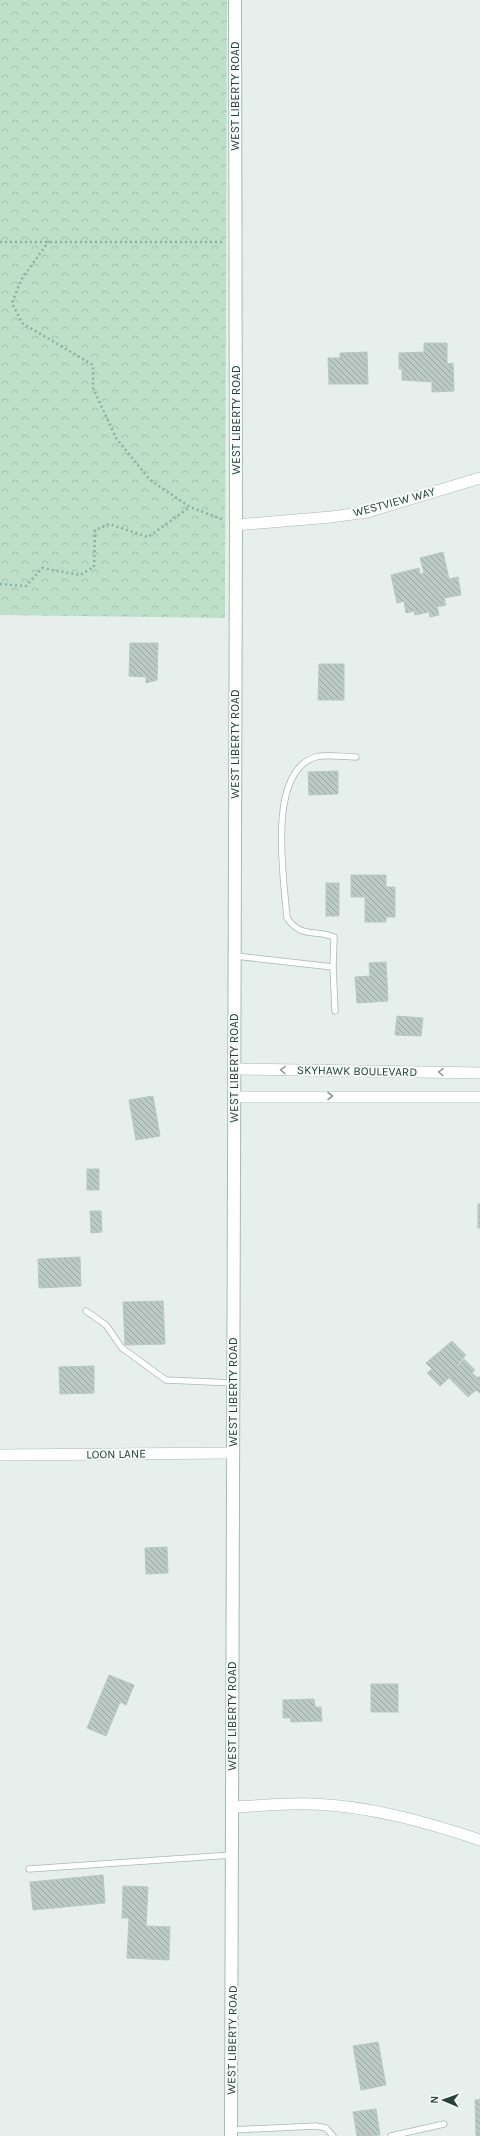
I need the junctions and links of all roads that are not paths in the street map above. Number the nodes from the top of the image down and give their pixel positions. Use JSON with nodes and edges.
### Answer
{"nodes":[{"id":1,"x":236,"y":0,"type":"edge"},
{"id":2,"x":480,"y":478,"type":"edge"},
{"id":3,"x":236,"y":525,"type":"junction"},
{"id":4,"x":356,"y":757,"type":"dead end"},
{"id":5,"x":234,"y":956,"type":"junction"},
{"id":6,"x":333,"y":966,"type":"junction"},
{"id":7,"x":335,"y":1011,"type":"dead end"},
{"id":8,"x":234,"y":1069,"type":"junction"},
{"id":9,"x":480,"y":1073,"type":"edge"},
{"id":10,"x":235,"y":1097,"type":"junction"},
{"id":11,"x":480,"y":1097,"type":"edge"},
{"id":12,"x":86,"y":1311,"type":"dead end"},
{"id":13,"x":233,"y":1382,"type":"junction"},
{"id":14,"x":233,"y":1453,"type":"junction"},
{"id":15,"x":0,"y":1455,"type":"edge"},
{"id":16,"x":233,"y":1807,"type":"junction"},
{"id":17,"x":480,"y":1840,"type":"edge"},
{"id":18,"x":233,"y":1855,"type":"junction"},
{"id":19,"x":29,"y":1869,"type":"dead end"},
{"id":20,"x":444,"y":2124,"type":"dead end"},
{"id":21,"x":231,"y":2133,"type":"edge"},
{"id":22,"x":333,"y":2136,"type":"edge"},
{"id":23,"x":391,"y":2136,"type":"edge"}],
"edges":[{"from":1,"to":3,"type":"main road","name":"WEST LIBERTY ROAD"},
{"from":2,"to":3,"type":"street","name":"WESTVIEW WAY"},
{"from":3,"to":5,"type":"main road","name":"WEST LIBERTY ROAD"},
{"from":4,"to":6,"type":"lane"},
{"from":5,"to":6,"type":"lane"},
{"from":5,"to":8,"type":"main road","name":"WEST LIBERTY ROAD"},
{"from":6,"to":7,"type":"lane"},
{"from":9,"to":8,"type":"street","name":"SKYHAWK BOULEVARD","one_way":true},
{"from":8,"to":10,"type":"main road","name":"WEST LIBERTY ROAD"},
{"from":10,"to":11,"type":"street","name":"SKYHAWK BOULEVARD","one_way":true},
{"from":10,"to":13,"type":"main road","name":"WEST LIBERTY ROAD"},
{"from":12,"to":13,"type":"lane"},
{"from":13,"to":14,"type":"main road","name":"WEST LIBERTY ROAD"},
{"from":14,"to":15,"type":"street","name":"LOON LANE"},
{"from":14,"to":16,"type":"main road","name":"WEST LIBERTY ROAD"},
{"from":16,"to":17,"type":"street"},
{"from":16,"to":18,"type":"main road","name":"WEST LIBERTY ROAD"},
{"from":18,"to":19,"type":"lane"},
{"from":18,"to":21,"type":"main road","name":"WEST LIBERTY ROAD"},
{"from":20,"to":23,"type":"lane"},
{"from":21,"to":22,"type":"lane"}]}
